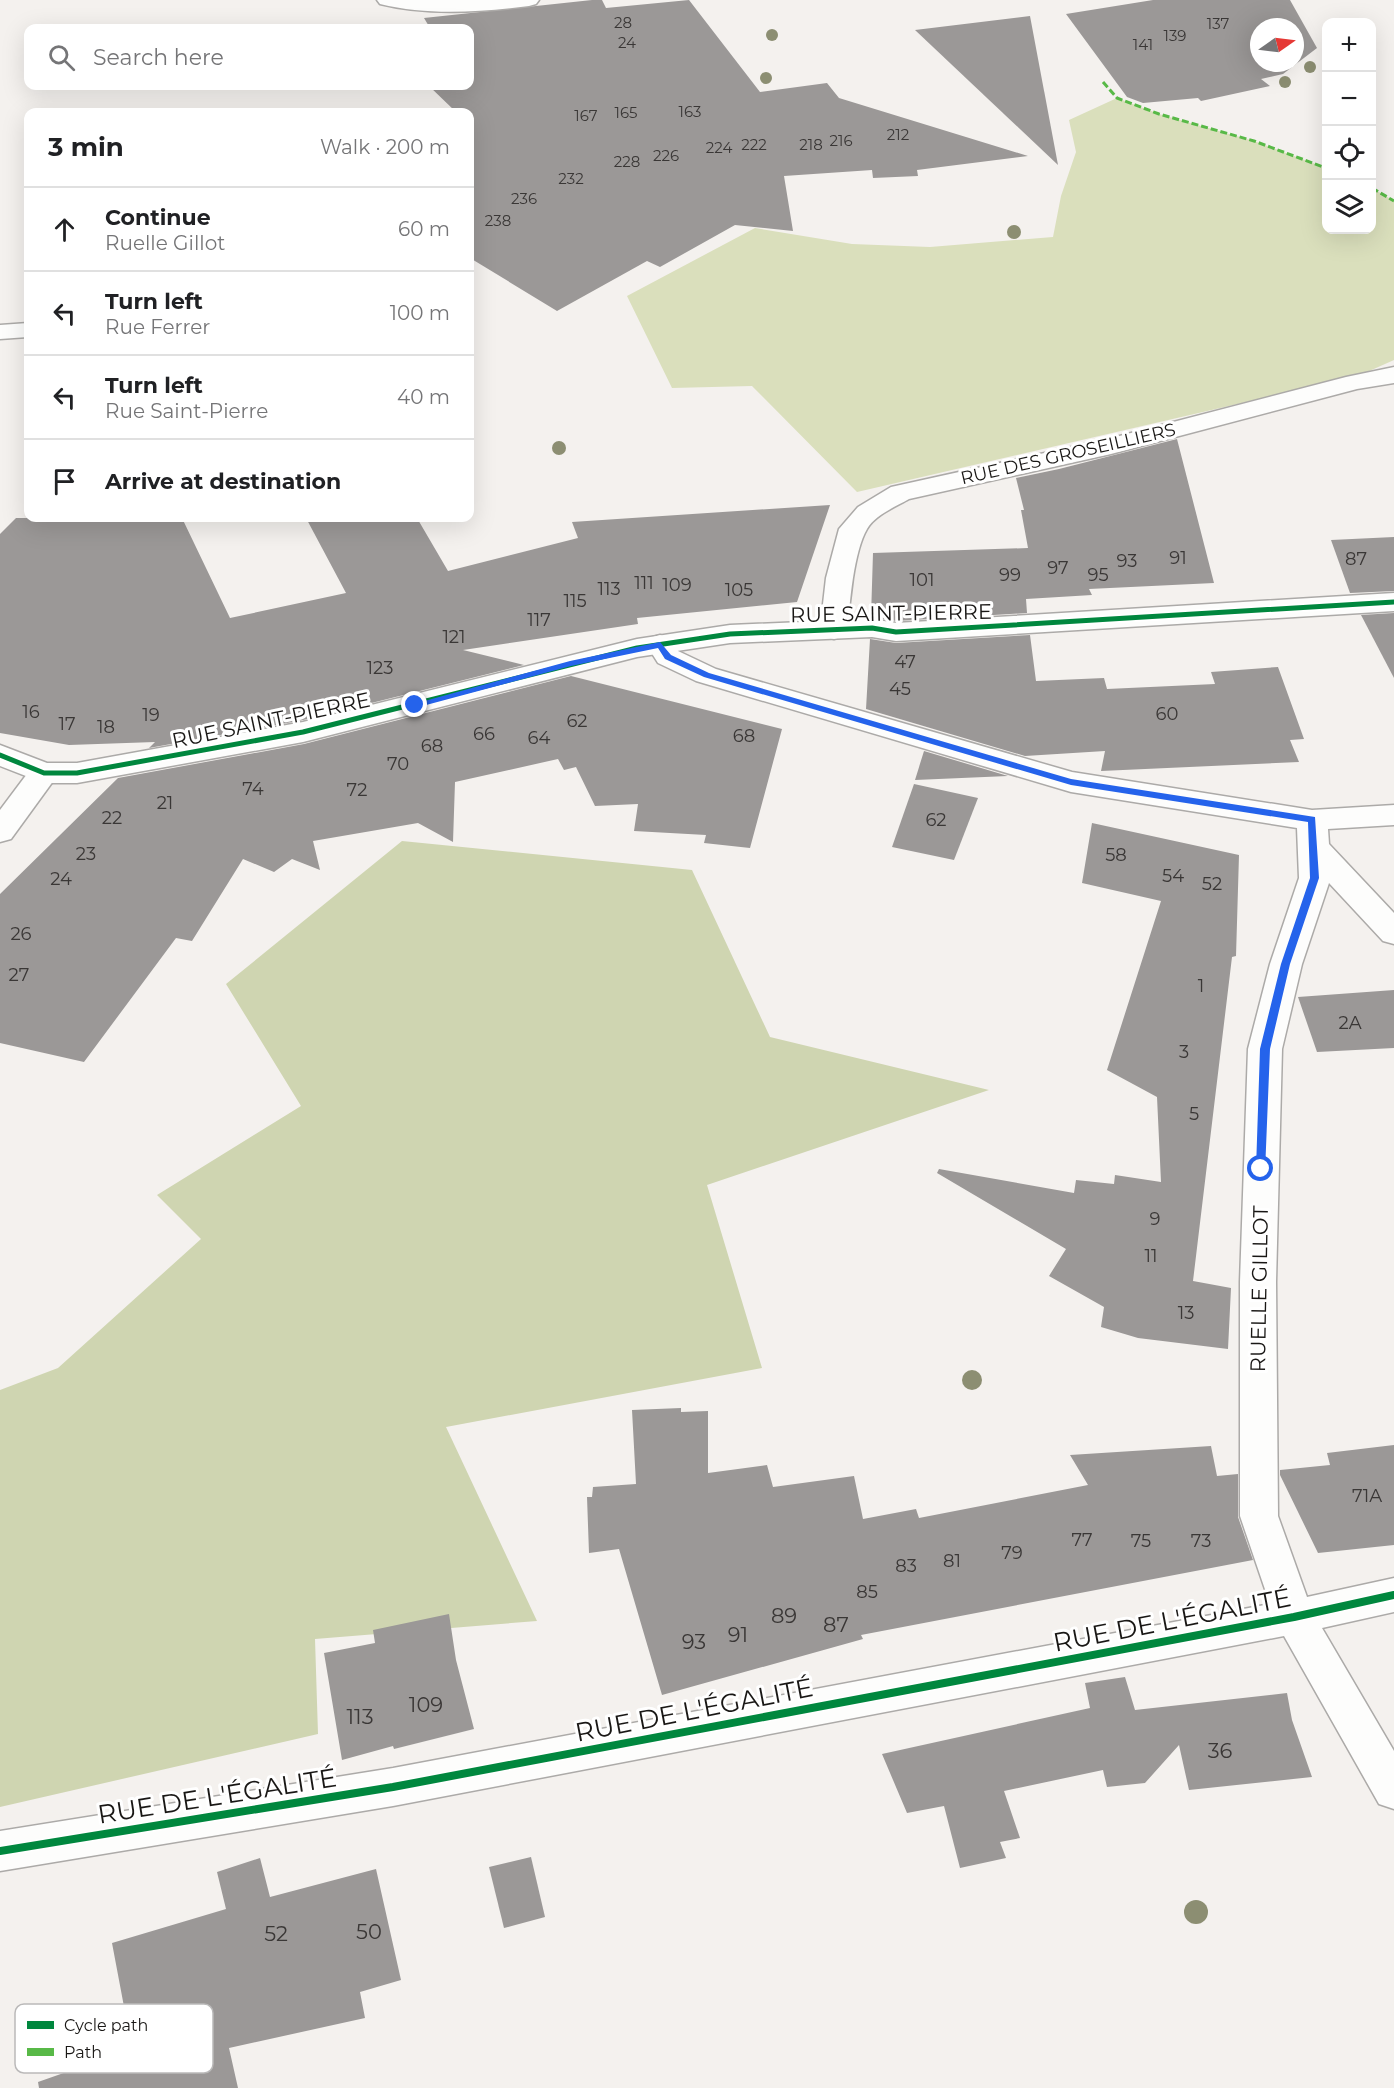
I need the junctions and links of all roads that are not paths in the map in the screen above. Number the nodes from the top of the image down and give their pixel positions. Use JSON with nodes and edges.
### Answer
{"nodes":[{"id":1,"x":387,"y":0,"type":"edge"},
{"id":2,"x":529,"y":0,"type":"edge"},
{"id":3,"x":24,"y":330,"type":"edge"},
{"id":4,"x":0,"y":332,"type":"edge"},
{"id":5,"x":1394,"y":375,"type":"edge"},
{"id":6,"x":1394,"y":602,"type":"edge"},
{"id":7,"x":834,"y":630,"type":"junction"},
{"id":8,"x":660,"y":644,"type":"junction"},
{"id":9,"x":0,"y":755,"type":"edge"},
{"id":10,"x":44,"y":773,"type":"junction"},
{"id":11,"x":1394,"y":815,"type":"edge"},
{"id":12,"x":0,"y":832,"type":"edge"},
{"id":13,"x":1313,"y":833,"type":"junction"},
{"id":14,"x":1394,"y":933,"type":"edge"},
{"id":15,"x":1394,"y":1595,"type":"edge"},
{"id":16,"x":1294,"y":1617,"type":"junction"},
{"id":17,"x":1394,"y":1790,"type":"edge"},
{"id":18,"x":0,"y":1851,"type":"edge"}],
"edges":[{"from":1,"to":2,"type":"street"},
{"from":3,"to":4,"type":"street"},
{"from":5,"to":7,"type":"street","name":"RUE DES GROSEILLIERS"},
{"from":6,"to":7,"type":"street","name":"RUE SAINT-PIERRE"},
{"from":7,"to":8,"type":"street","name":"RUE SAINT-PIERRE"},
{"from":8,"to":10,"type":"street","name":"RUE SAINT-PIERRE"},
{"from":8,"to":13,"type":"street"},
{"from":9,"to":10,"type":"street"},
{"from":10,"to":12,"type":"street"},
{"from":11,"to":13,"type":"street"},
{"from":13,"to":14,"type":"street"},
{"from":13,"to":16,"type":"street","name":"RUELLE GILLOT"},
{"from":15,"to":16,"type":"street","name":"RUE DE L'ÉGALITÉ"},
{"from":16,"to":17,"type":"street","name":"RUELLE GILLOT"},
{"from":16,"to":18,"type":"street","name":"RUE DE L'ÉGALITÉ"}]}
